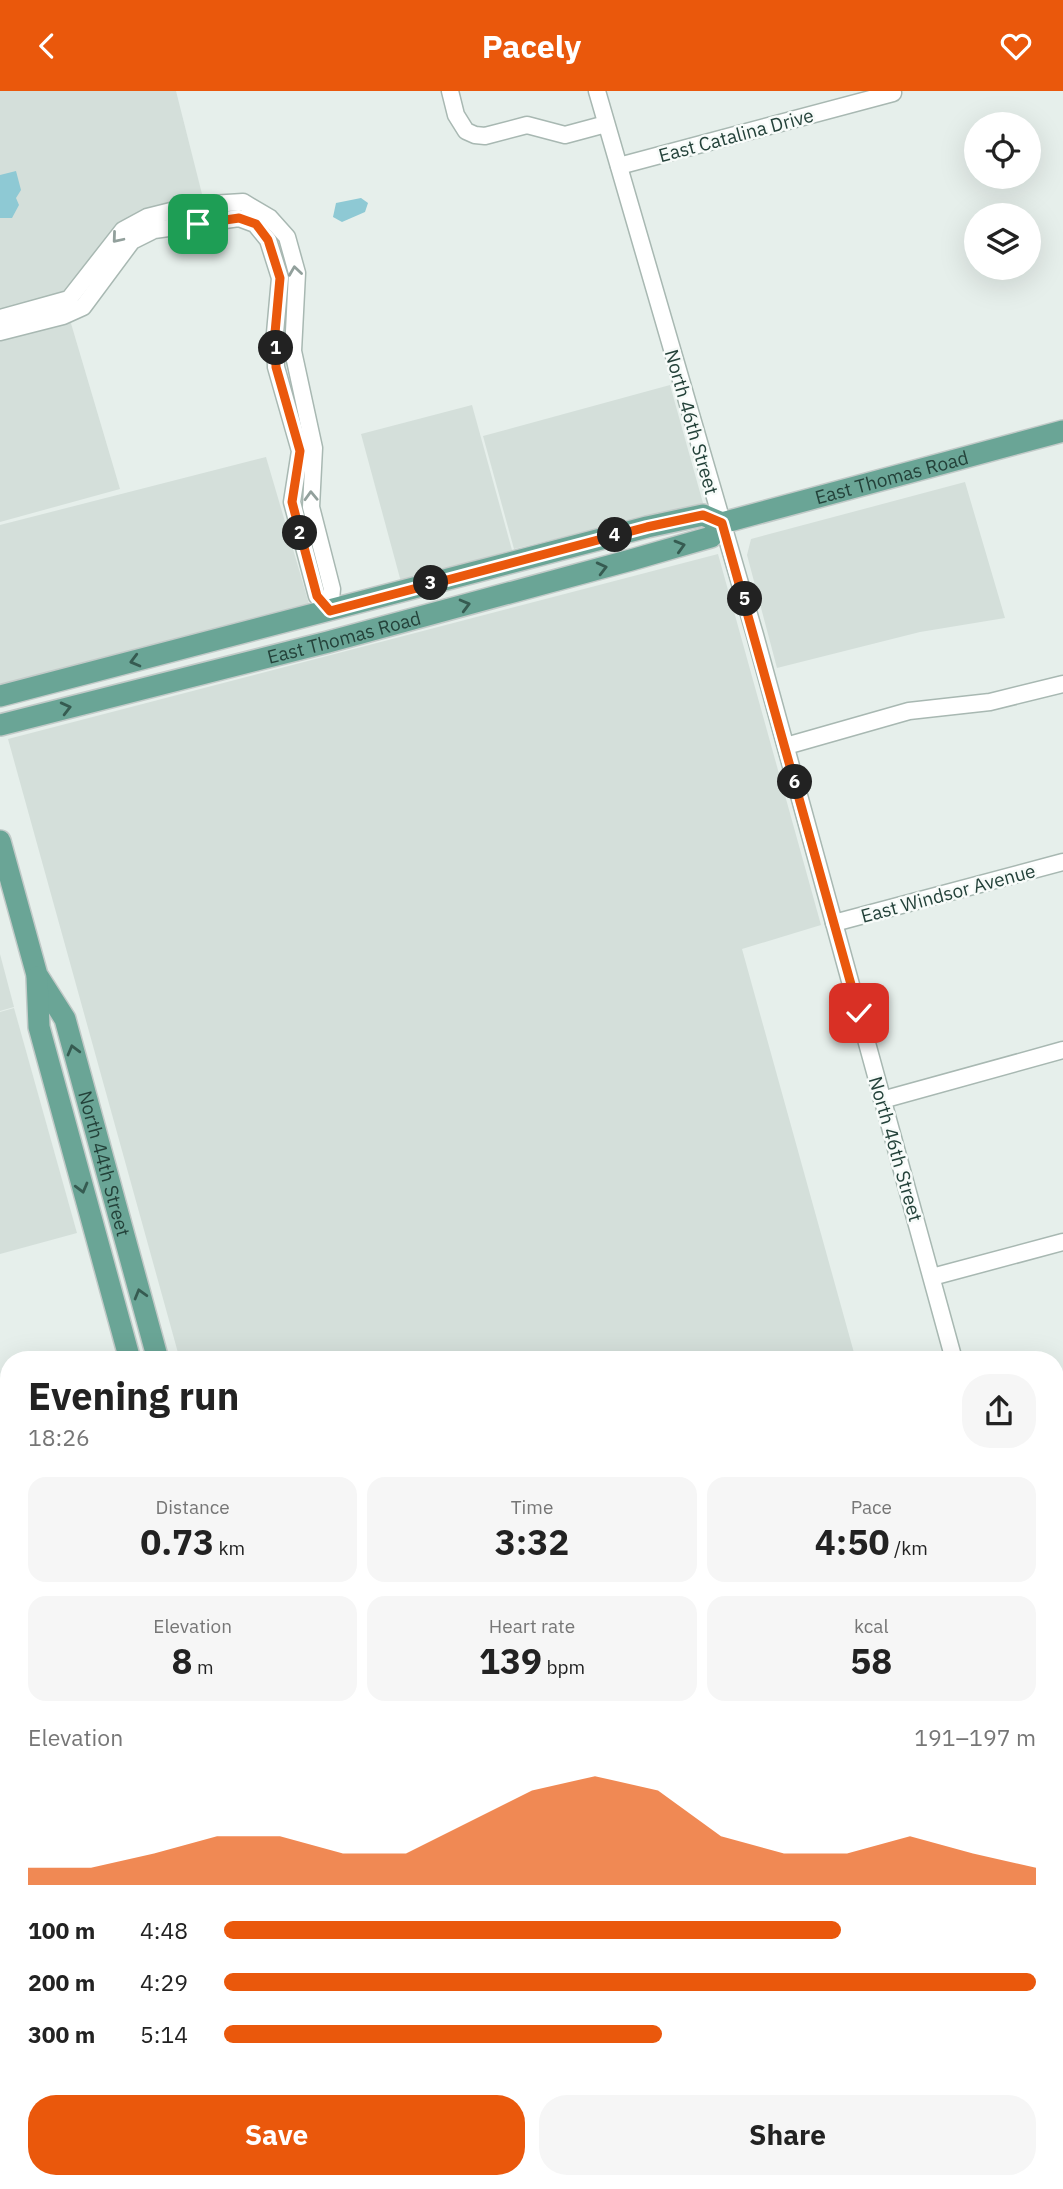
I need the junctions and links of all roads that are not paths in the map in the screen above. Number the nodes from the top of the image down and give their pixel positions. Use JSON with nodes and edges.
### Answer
{"nodes":[{"id":1,"x":450,"y":91,"type":"edge"},
{"id":2,"x":597,"y":91,"type":"edge"},
{"id":3,"x":893,"y":93,"type":"dead end"},
{"id":4,"x":606,"y":124,"type":"junction"},
{"id":5,"x":619,"y":166,"type":"junction"},
{"id":6,"x":0,"y":318,"type":"edge"},
{"id":7,"x":0,"y":332,"type":"edge"},
{"id":8,"x":1063,"y":431,"type":"edge"},
{"id":9,"x":722,"y":523,"type":"junction"},
{"id":10,"x":469,"y":573,"type":"junction"},
{"id":11,"x":330,"y":611,"type":"junction"},
{"id":12,"x":328,"y":642,"type":"junction"},
{"id":13,"x":163,"y":653,"type":"junction"},
{"id":14,"x":1063,"y":684,"type":"edge"},
{"id":15,"x":0,"y":697,"type":"edge"},
{"id":16,"x":0,"y":725,"type":"edge"},
{"id":17,"x":786,"y":746,"type":"junction"},
{"id":18,"x":0,"y":841,"type":"edge"},
{"id":19,"x":1063,"y":862,"type":"edge"},
{"id":20,"x":834,"y":923,"type":"junction"},
{"id":21,"x":37,"y":975,"type":"junction"},
{"id":22,"x":1063,"y":1050,"type":"edge"},
{"id":23,"x":882,"y":1100,"type":"junction"},
{"id":24,"x":1063,"y":1242,"type":"edge"},
{"id":25,"x":932,"y":1277,"type":"junction"},
{"id":26,"x":128,"y":1351,"type":"edge"},
{"id":27,"x":156,"y":1351,"type":"edge"},
{"id":28,"x":952,"y":1351,"type":"edge"}],
"edges":[{"from":1,"to":4,"type":"street"},
{"from":2,"to":4,"type":"street","name":"North 46th Street"},
{"from":3,"to":5,"type":"street","name":"East Catalina Drive"},
{"from":4,"to":5,"type":"street","name":"North 46th Street"},
{"from":5,"to":9,"type":"street","name":"North 46th Street"},
{"from":11,"to":6,"type":"street","one_way":true},
{"from":7,"to":11,"type":"street"},
{"from":8,"to":9,"type":"main road","name":"East Thomas Road"},
{"from":9,"to":10,"type":"main road","name":"East Thomas Road"},
{"from":12,"to":9,"type":"main road","name":"East Thomas Road","one_way":true},
{"from":9,"to":17,"type":"street","name":"North 46th Street"},
{"from":10,"to":11,"type":"main road","name":"East Thomas Road"},
{"from":10,"to":12,"type":"main road"},
{"from":11,"to":13,"type":"main road","name":"East Thomas Road"},
{"from":12,"to":13,"type":"main road"},
{"from":16,"to":12,"type":"main road","name":"East Thomas Road","one_way":true},
{"from":13,"to":15,"type":"main road","name":"East Thomas Road","one_way":true},
{"from":14,"to":17,"type":"street"},
{"from":17,"to":20,"type":"street","name":"North 46th Street"},
{"from":18,"to":21,"type":"main road","name":"North 44th Street"},
{"from":19,"to":20,"type":"street","name":"East Windsor Avenue"},
{"from":20,"to":23,"type":"street","name":"North 46th Street"},
{"from":21,"to":26,"type":"main road","name":"North 44th Street","one_way":true},
{"from":27,"to":21,"type":"main road","name":"North 44th Street","one_way":true},
{"from":22,"to":23,"type":"street"},
{"from":23,"to":25,"type":"street","name":"North 46th Street"},
{"from":24,"to":25,"type":"street"},
{"from":25,"to":28,"type":"street","name":"North 46th Street"}]}
